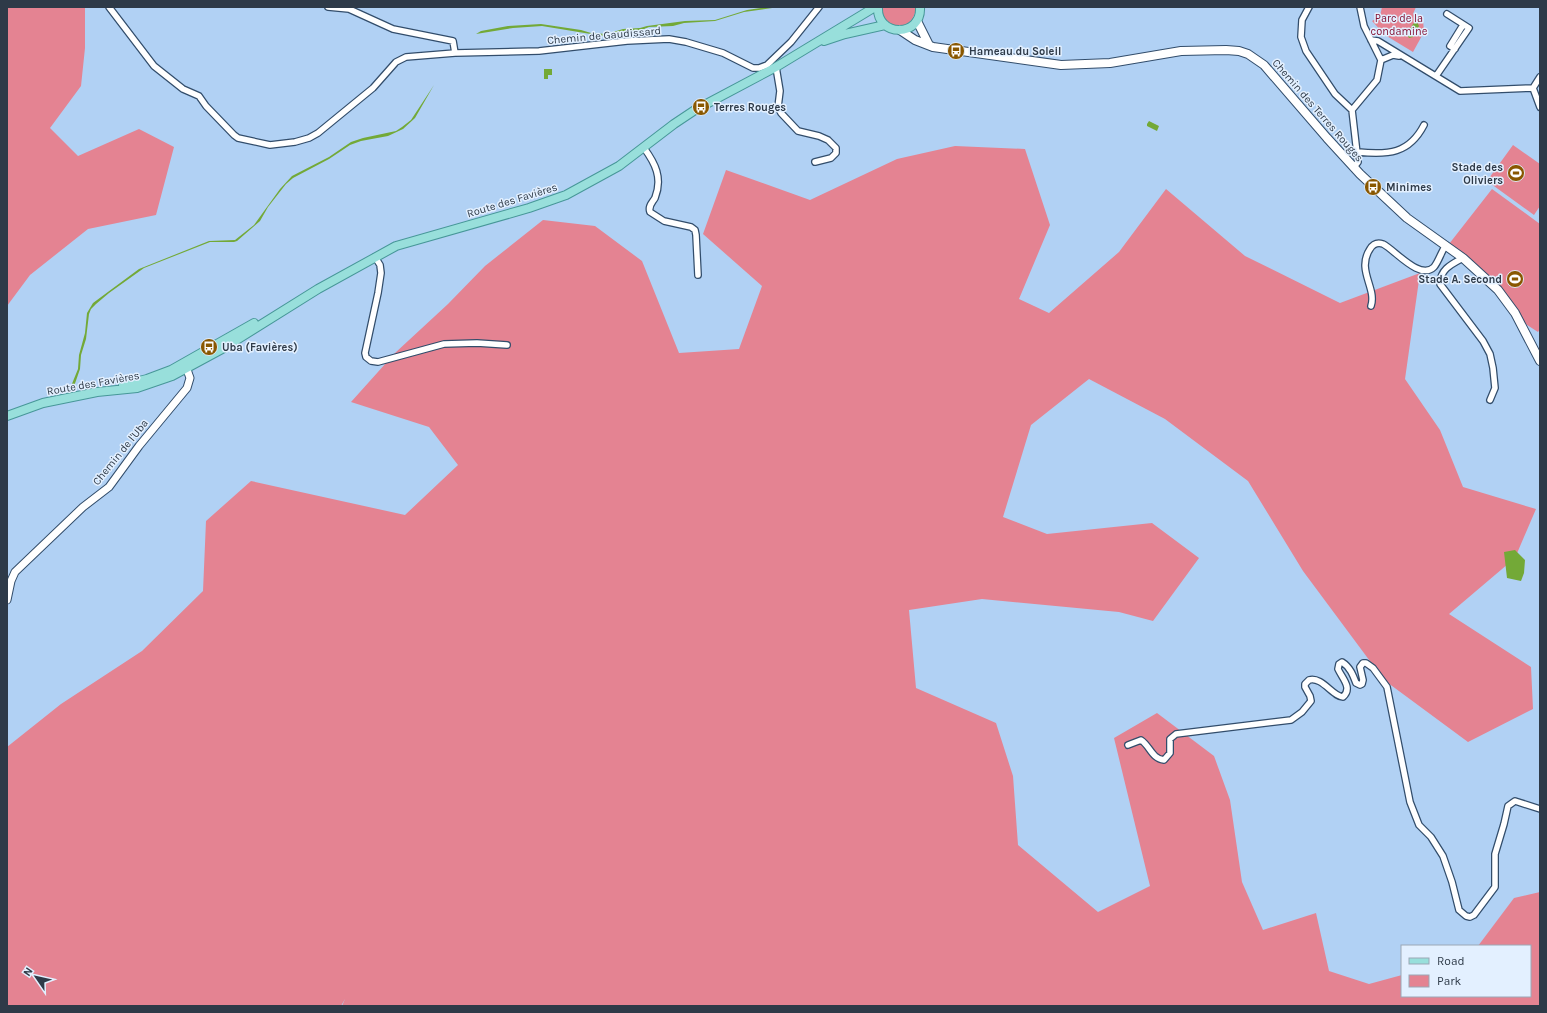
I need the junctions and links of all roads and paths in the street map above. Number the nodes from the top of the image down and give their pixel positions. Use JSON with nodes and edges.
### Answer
{"nodes":[{"id":1,"x":109,"y":7,"type":"edge"},
{"id":2,"x":328,"y":7,"type":"edge"},
{"id":3,"x":819,"y":7,"type":"edge"},
{"id":4,"x":875,"y":7,"type":"edge"},
{"id":5,"x":878,"y":7,"type":"edge"},
{"id":6,"x":920,"y":7,"type":"edge"},
{"id":7,"x":1308,"y":7,"type":"edge"},
{"id":8,"x":1360,"y":7,"type":"edge"},
{"id":9,"x":1447,"y":14,"type":"dead end"},
{"id":10,"x":917,"y":21,"type":"junction"},
{"id":11,"x":886,"y":25,"type":"junction"},
{"id":12,"x":900,"y":30,"type":"junction"},
{"id":13,"x":1371,"y":40,"type":"junction"},
{"id":14,"x":929,"y":45,"type":"junction"},
{"id":15,"x":811,"y":47,"type":"junction"},
{"id":16,"x":455,"y":53,"type":"junction"},
{"id":17,"x":1404,"y":56,"type":"junction"},
{"id":18,"x":1381,"y":60,"type":"junction"},
{"id":19,"x":776,"y":67,"type":"junction"},
{"id":20,"x":1436,"y":76,"type":"junction"},
{"id":21,"x":1540,"y":77,"type":"edge"},
{"id":22,"x":1533,"y":88,"type":"junction"},
{"id":23,"x":1540,"y":107,"type":"edge"},
{"id":24,"x":1352,"y":110,"type":"junction"},
{"id":25,"x":1424,"y":125,"type":"dead end"},
{"id":26,"x":644,"y":148,"type":"junction"},
{"id":27,"x":1358,"y":152,"type":"junction"},
{"id":28,"x":815,"y":162,"type":"dead end"},
{"id":29,"x":1354,"y":167,"type":"junction"},
{"id":30,"x":1446,"y":245,"type":"junction"},
{"id":31,"x":375,"y":257,"type":"junction"},
{"id":32,"x":1463,"y":258,"type":"junction"},
{"id":33,"x":698,"y":275,"type":"dead end"},
{"id":34,"x":1371,"y":306,"type":"dead end"},
{"id":35,"x":508,"y":345,"type":"dead end"},
{"id":36,"x":1540,"y":361,"type":"edge"},
{"id":37,"x":186,"y":366,"type":"junction"},
{"id":38,"x":1490,"y":400,"type":"dead end"},
{"id":39,"x":7,"y":416,"type":"edge"},
{"id":40,"x":7,"y":600,"type":"edge"},
{"id":41,"x":1128,"y":745,"type":"dead end"},
{"id":42,"x":1540,"y":809,"type":"edge"}],
"edges":[{"from":1,"to":16,"type":"street"},
{"from":2,"to":16,"type":"street"},
{"from":3,"to":16,"type":"street","name":"Chemin de Gaudissard"},
{"from":4,"to":15,"type":"main road"},
{"from":5,"to":11,"type":"main road"},
{"from":6,"to":10,"type":"main road"},
{"from":7,"to":24,"type":"street"},
{"from":8,"to":13,"type":"street"},
{"from":9,"to":20,"type":"street"},
{"from":10,"to":12,"type":"main road"},
{"from":10,"to":14,"type":"main road"},
{"from":11,"to":12,"type":"main road"},
{"from":11,"to":15,"type":"main road"},
{"from":12,"to":14,"type":"main road","name":"Chemin des Terres Rouges"},
{"from":13,"to":17,"type":"street"},
{"from":13,"to":18,"type":"street"},
{"from":14,"to":29,"type":"main road","name":"Chemin des Terres Rouges"},
{"from":15,"to":19,"type":"main road"},
{"from":17,"to":18,"type":"street"},
{"from":17,"to":20,"type":"street"},
{"from":18,"to":24,"type":"street"},
{"from":19,"to":26,"type":"main road","name":"Route des Favières"},
{"from":19,"to":28,"type":"street"},
{"from":20,"to":22,"type":"street"},
{"from":21,"to":22,"type":"street"},
{"from":22,"to":23,"type":"street"},
{"from":24,"to":27,"type":"street"},
{"from":25,"to":27,"type":"street"},
{"from":26,"to":31,"type":"main road","name":"Route des Favières"},
{"from":26,"to":33,"type":"street"},
{"from":27,"to":29,"type":"street"},
{"from":29,"to":30,"type":"main road","name":"Chemin des Terres Rouges"},
{"from":30,"to":32,"type":"main road","name":"Chemin des Terres Rouges"},
{"from":30,"to":34,"type":"street"},
{"from":31,"to":35,"type":"street"},
{"from":31,"to":37,"type":"main road","name":"Route des Favières"},
{"from":32,"to":36,"type":"main road","name":"Chemin des Terres Rouges"},
{"from":32,"to":38,"type":"street"},
{"from":37,"to":39,"type":"main road","name":"Route des Favières"},
{"from":37,"to":40,"type":"street","name":"Chemin de l'Uba"},
{"from":41,"to":42,"type":"street"}]}
